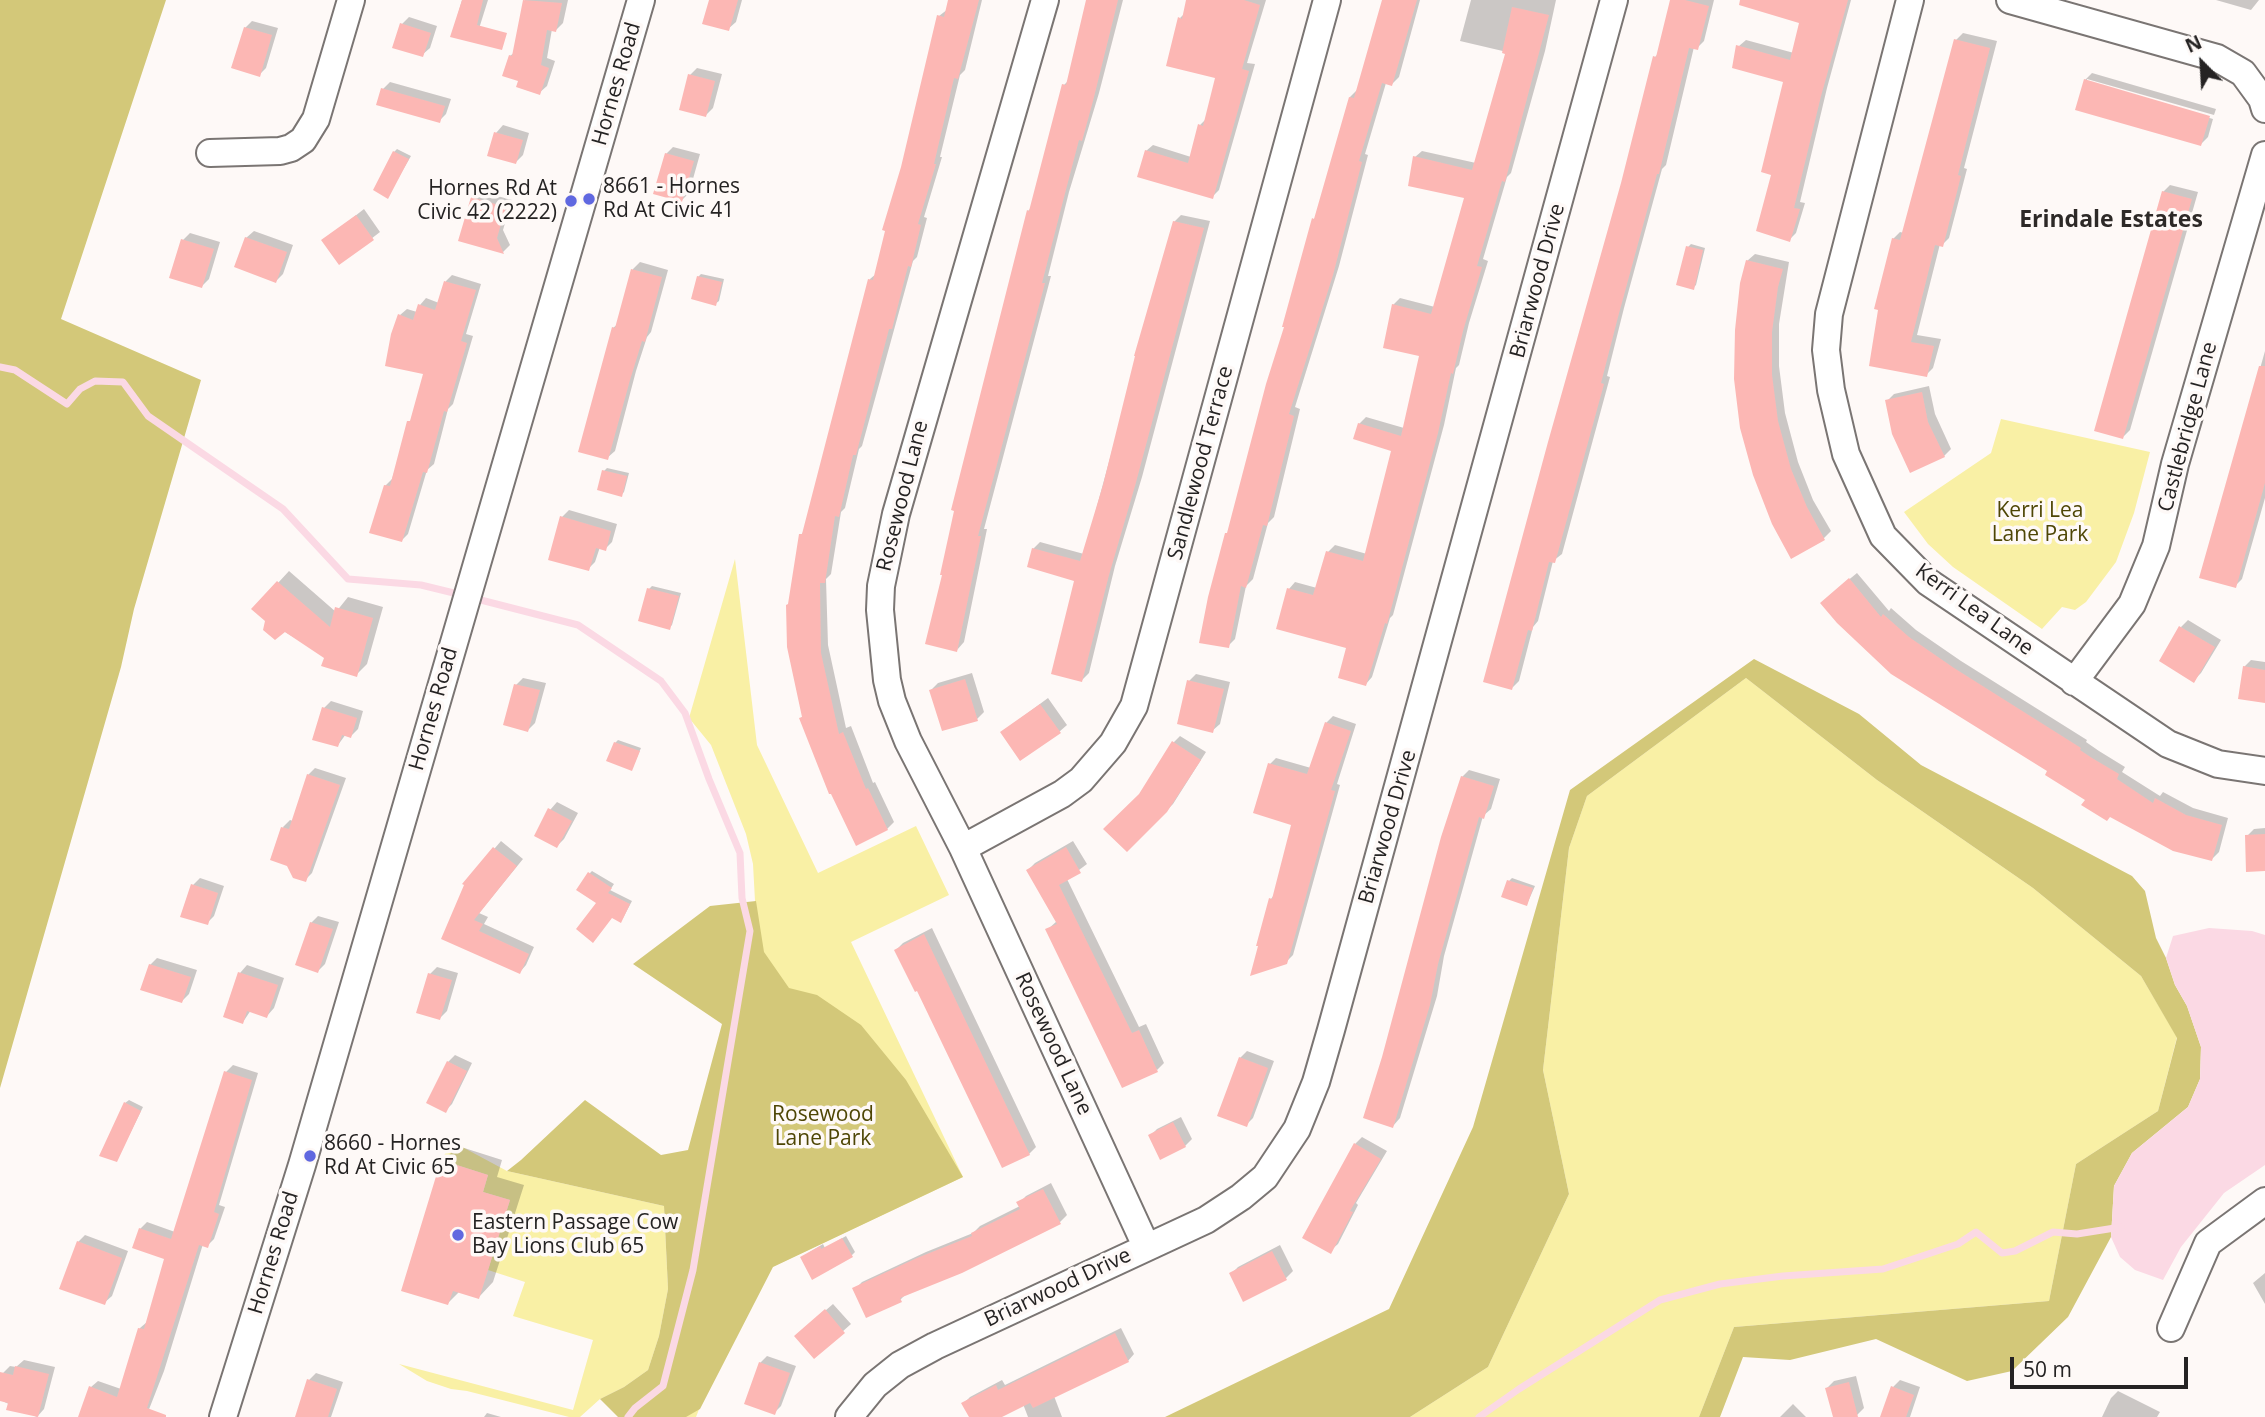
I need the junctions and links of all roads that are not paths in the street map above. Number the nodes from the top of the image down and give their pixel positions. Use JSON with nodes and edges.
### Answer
{"nodes":[{"id":1,"x":351,"y":0,"type":"edge"},
{"id":2,"x":641,"y":0,"type":"edge"},
{"id":3,"x":1045,"y":0,"type":"edge"},
{"id":4,"x":1327,"y":0,"type":"edge"},
{"id":5,"x":1614,"y":0,"type":"edge"},
{"id":6,"x":1910,"y":0,"type":"edge"},
{"id":7,"x":2010,"y":0,"type":"edge"},
{"id":8,"x":2265,"y":109,"type":"edge"},
{"id":9,"x":210,"y":153,"type":"dead end"},
{"id":10,"x":2265,"y":155,"type":"edge"},
{"id":11,"x":2074,"y":682,"type":"junction"},
{"id":12,"x":2265,"y":771,"type":"edge"},
{"id":13,"x":964,"y":848,"type":"junction"},
{"id":14,"x":2265,"y":1201,"type":"edge"},
{"id":15,"x":1146,"y":1247,"type":"junction"},
{"id":16,"x":2171,"y":1328,"type":"dead end"},
{"id":17,"x":223,"y":1417,"type":"edge"},
{"id":18,"x":849,"y":1417,"type":"edge"}],
"edges":[{"from":1,"to":9,"type":"street"},
{"from":2,"to":17,"type":"street","name":"Hornes Road"},
{"from":3,"to":13,"type":"street","name":"Rosewood Lane"},
{"from":4,"to":13,"type":"street","name":"Sandlewood Terrace"},
{"from":5,"to":15,"type":"street","name":"Briarwood Drive"},
{"from":6,"to":11,"type":"street","name":"Kerri Lea Lane"},
{"from":7,"to":8,"type":"street"},
{"from":10,"to":11,"type":"street","name":"Castlebridge Lane"},
{"from":11,"to":12,"type":"street","name":"Kerri Lea Lane"},
{"from":13,"to":15,"type":"street","name":"Rosewood Lane"},
{"from":14,"to":16,"type":"street"},
{"from":15,"to":18,"type":"street","name":"Briarwood Drive"}]}
